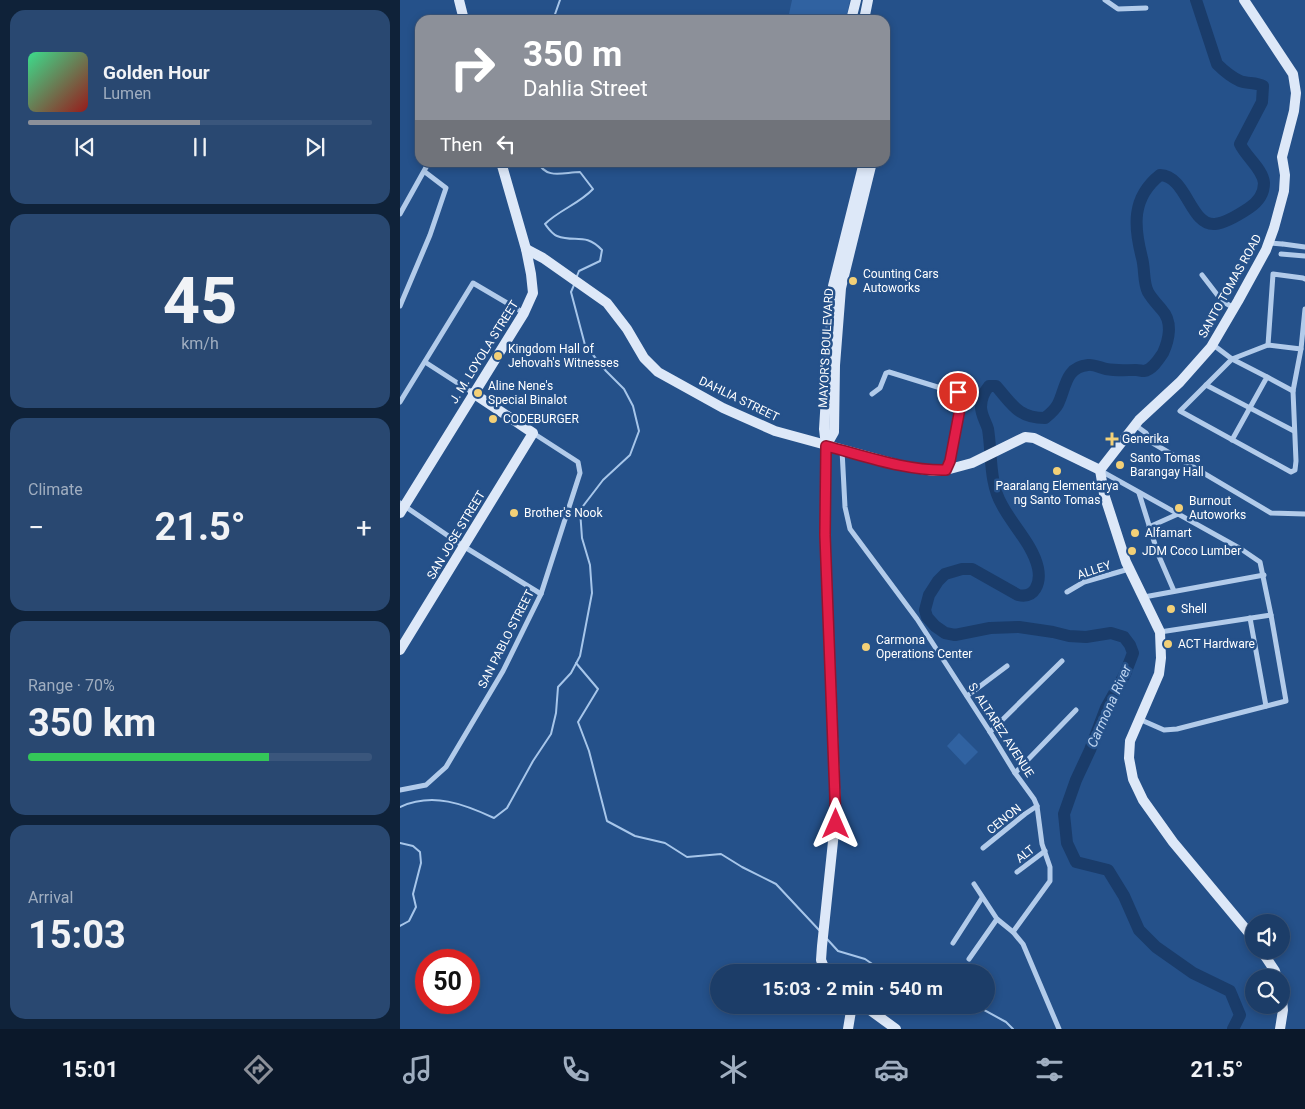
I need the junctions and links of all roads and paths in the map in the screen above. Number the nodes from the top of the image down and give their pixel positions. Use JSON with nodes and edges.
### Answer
{"nodes":[{"id":1,"x":459,"y":0,"type":"edge"},
{"id":2,"x":856,"y":0,"type":"edge"},
{"id":3,"x":868,"y":0,"type":"edge"},
{"id":4,"x":1105,"y":0,"type":"edge"},
{"id":5,"x":1244,"y":0,"type":"edge"},
{"id":6,"x":1146,"y":8,"type":"dead end"},
{"id":7,"x":463,"y":15,"type":"edge"},
{"id":8,"x":852,"y":15,"type":"edge"},
{"id":9,"x":865,"y":15,"type":"edge"},
{"id":10,"x":427,"y":167,"type":"edge"},
{"id":11,"x":502,"y":167,"type":"edge"},
{"id":12,"x":863,"y":167,"type":"edge"},
{"id":13,"x":871,"y":167,"type":"edge"},
{"id":14,"x":425,"y":172,"type":"junction"},
{"id":15,"x":400,"y":214,"type":"edge"},
{"id":16,"x":1268,"y":246,"type":"junction"},
{"id":17,"x":1302,"y":246,"type":"edge"},
{"id":18,"x":526,"y":249,"type":"junction"},
{"id":19,"x":1298,"y":255,"type":"junction"},
{"id":20,"x":1305,"y":256,"type":"edge"},
{"id":21,"x":1202,"y":275,"type":"dead end"},
{"id":22,"x":1305,"y":279,"type":"edge"},
{"id":23,"x":400,"y":306,"type":"edge"},
{"id":24,"x":1234,"y":308,"type":"junction"},
{"id":25,"x":1305,"y":309,"type":"edge"},
{"id":26,"x":524,"y":313,"type":"junction"},
{"id":27,"x":1212,"y":344,"type":"junction"},
{"id":28,"x":1268,"y":345,"type":"junction"},
{"id":29,"x":1301,"y":349,"type":"junction"},
{"id":30,"x":1232,"y":359,"type":"junction"},
{"id":31,"x":425,"y":362,"type":"junction"},
{"id":32,"x":1267,"y":377,"type":"junction"},
{"id":33,"x":1206,"y":385,"type":"junction"},
{"id":34,"x":1293,"y":392,"type":"junction"},
{"id":35,"x":473,"y":393,"type":"junction"},
{"id":36,"x":872,"y":394,"type":"dead end"},
{"id":37,"x":400,"y":402,"type":"edge"},
{"id":38,"x":1250,"y":408,"type":"junction"},
{"id":39,"x":1135,"y":425,"type":"junction"},
{"id":40,"x":1294,"y":431,"type":"junction"},
{"id":41,"x":533,"y":433,"type":"junction"},
{"id":42,"x":1128,"y":434,"type":"junction"},
{"id":43,"x":1232,"y":440,"type":"junction"},
{"id":44,"x":1151,"y":442,"type":"junction"},
{"id":45,"x":826,"y":446,"type":"junction"},
{"id":46,"x":842,"y":450,"type":"junction"},
{"id":47,"x":946,"y":470,"type":"junction"},
{"id":48,"x":1100,"y":470,"type":"junction"},
{"id":49,"x":1139,"y":493,"type":"junction"},
{"id":50,"x":402,"y":507,"type":"edge"},
{"id":51,"x":1178,"y":514,"type":"junction"},
{"id":52,"x":1305,"y":514,"type":"edge"},
{"id":53,"x":1149,"y":527,"type":"junction"},
{"id":54,"x":463,"y":546,"type":"junction"},
{"id":55,"x":1129,"y":569,"type":"junction"},
{"id":56,"x":1264,"y":575,"type":"junction"},
{"id":57,"x":1174,"y":591,"type":"junction"},
{"id":58,"x":1066,"y":592,"type":"dead end"},
{"id":59,"x":540,"y":594,"type":"junction"},
{"id":60,"x":1143,"y":597,"type":"junction"},
{"id":61,"x":1271,"y":615,"type":"junction"},
{"id":62,"x":1250,"y":618,"type":"junction"},
{"id":63,"x":1160,"y":632,"type":"junction"},
{"id":64,"x":400,"y":650,"type":"edge"},
{"id":65,"x":1062,"y":661,"type":"dead end"},
{"id":66,"x":1007,"y":666,"type":"dead end"},
{"id":67,"x":967,"y":696,"type":"junction"},
{"id":68,"x":1266,"y":706,"type":"junction"},
{"id":69,"x":1076,"y":710,"type":"dead end"},
{"id":70,"x":1139,"y":719,"type":"junction"},
{"id":71,"x":990,"y":732,"type":"junction"},
{"id":72,"x":1015,"y":773,"type":"junction"},
{"id":73,"x":400,"y":784,"type":"edge"},
{"id":74,"x":403,"y":790,"type":"edge"},
{"id":75,"x":1037,"y":806,"type":"junction"},
{"id":76,"x":983,"y":848,"type":"dead end"},
{"id":77,"x":1044,"y":851,"type":"junction"},
{"id":78,"x":1017,"y":872,"type":"dead end"},
{"id":79,"x":974,"y":884,"type":"dead end"},
{"id":80,"x":982,"y":898,"type":"junction"},
{"id":81,"x":997,"y":919,"type":"junction"},
{"id":82,"x":1245,"y":928,"type":"edge"},
{"id":83,"x":1013,"y":932,"type":"junction"},
{"id":84,"x":953,"y":943,"type":"dead end"},
{"id":85,"x":969,"y":959,"type":"dead end"},
{"id":86,"x":823,"y":964,"type":"edge"},
{"id":87,"x":850,"y":1014,"type":"edge"},
{"id":88,"x":875,"y":1014,"type":"edge"},
{"id":89,"x":1282,"y":1014,"type":"edge"},
{"id":90,"x":848,"y":1029,"type":"edge"},
{"id":91,"x":896,"y":1029,"type":"edge"},
{"id":92,"x":1059,"y":1029,"type":"edge"},
{"id":93,"x":1280,"y":1029,"type":"edge"}],
"edges":[{"from":1,"to":7,"type":"main road"},
{"from":2,"to":8,"type":"main road"},
{"from":3,"to":9,"type":"main road"},
{"from":4,"to":6,"type":"street"},
{"from":5,"to":16,"type":"main road","name":"SANTO TOMAS ROAD"},
{"from":10,"to":14,"type":"street"},
{"from":11,"to":18,"type":"main road","name":"J. M. LOYOLA STREET"},
{"from":12,"to":45,"type":"main road","name":"MAYOR'S BOULEVARD"},
{"from":13,"to":45,"type":"main road","name":"MAYOR'S BOULEVARD"},
{"from":14,"to":15,"type":"street"},
{"from":14,"to":23,"type":"street"},
{"from":16,"to":17,"type":"street"},
{"from":16,"to":19,"type":"street"},
{"from":16,"to":24,"type":"main road","name":"SANTO TOMAS ROAD"},
{"from":17,"to":19,"type":"street"},
{"from":18,"to":26,"type":"main road","name":"J. M. LOYOLA STREET"},
{"from":18,"to":45,"type":"main road","name":"DAHLIA STREET"},
{"from":19,"to":20,"type":"street"},
{"from":21,"to":24,"type":"street"},
{"from":22,"to":28,"type":"street"},
{"from":24,"to":27,"type":"main road","name":"SANTO TOMAS ROAD"},
{"from":25,"to":29,"type":"street"},
{"from":26,"to":31,"type":"street"},
{"from":26,"to":35,"type":"main road","name":"J. M. LOYOLA STREET"},
{"from":27,"to":30,"type":"street"},
{"from":27,"to":39,"type":"main road","name":"SANTO TOMAS ROAD"},
{"from":28,"to":29,"type":"street"},
{"from":28,"to":30,"type":"street"},
{"from":29,"to":34,"type":"street"},
{"from":30,"to":32,"type":"street"},
{"from":30,"to":33,"type":"street"},
{"from":31,"to":35,"type":"street"},
{"from":31,"to":37,"type":"street"},
{"from":32,"to":34,"type":"street"},
{"from":32,"to":38,"type":"street"},
{"from":33,"to":38,"type":"street"},
{"from":33,"to":43,"type":"street"},
{"from":34,"to":40,"type":"street"},
{"from":35,"to":41,"type":"main road"},
{"from":35,"to":50,"type":"main road","name":"J. M. LOYOLA STREET"},
{"from":36,"to":47,"type":"street"},
{"from":38,"to":40,"type":"street"},
{"from":38,"to":43,"type":"street"},
{"from":39,"to":42,"type":"main road","name":"SANTO TOMAS ROAD"},
{"from":39,"to":44,"type":"street"},
{"from":40,"to":43,"type":"street"},
{"from":41,"to":54,"type":"main road","name":"SAN JOSE STREET"},
{"from":41,"to":59,"type":"street","name":"SAN PABLO STREET"},
{"from":42,"to":44,"type":"street"},
{"from":42,"to":48,"type":"main road","name":"SANTO TOMAS ROAD"},
{"from":44,"to":52,"type":"street"},
{"from":45,"to":46,"type":"main road","name":"DAHLIA STREET"},
{"from":45,"to":86,"type":"main road","name":"MAYOR'S BOULEVARD"},
{"from":46,"to":47,"type":"main road","name":"DAHLIA STREET"},
{"from":46,"to":67,"type":"street","name":"S. ALTAREZ AVENUE"},
{"from":47,"to":48,"type":"main road","name":"DAHLIA STREET"},
{"from":48,"to":49,"type":"street"},
{"from":48,"to":55,"type":"main road"},
{"from":49,"to":51,"type":"street"},
{"from":49,"to":53,"type":"street"},
{"from":50,"to":54,"type":"street"},
{"from":51,"to":53,"type":"street"},
{"from":51,"to":56,"type":"street"},
{"from":53,"to":57,"type":"street"},
{"from":54,"to":59,"type":"street"},
{"from":54,"to":64,"type":"main road","name":"SAN JOSE STREET"},
{"from":55,"to":58,"type":"street","name":"ALLEY"},
{"from":55,"to":60,"type":"main road"},
{"from":56,"to":57,"type":"street"},
{"from":56,"to":61,"type":"street"},
{"from":57,"to":60,"type":"street"},
{"from":59,"to":74,"type":"street","name":"SAN PABLO STREET"},
{"from":60,"to":63,"type":"main road"},
{"from":61,"to":62,"type":"street"},
{"from":61,"to":68,"type":"street"},
{"from":62,"to":63,"type":"street"},
{"from":62,"to":68,"type":"street"},
{"from":63,"to":70,"type":"main road"},
{"from":65,"to":71,"type":"street"},
{"from":66,"to":67,"type":"street"},
{"from":67,"to":71,"type":"street","name":"S. ALTAREZ AVENUE"},
{"from":68,"to":70,"type":"street"},
{"from":69,"to":72,"type":"street"},
{"from":70,"to":82,"type":"main road"},
{"from":71,"to":72,"type":"street","name":"S. ALTAREZ AVENUE"},
{"from":72,"to":75,"type":"street","name":"S. ALTAREZ AVENUE"},
{"from":73,"to":74,"type":"street"},
{"from":75,"to":76,"type":"street","name":"CENON"},
{"from":75,"to":77,"type":"street","name":"S. ALTAREZ AVENUE"},
{"from":77,"to":78,"type":"street","name":"ALT"},
{"from":77,"to":83,"type":"street","name":"S. ALTAREZ AVENUE"},
{"from":79,"to":80,"type":"street"},
{"from":80,"to":81,"type":"street"},
{"from":80,"to":84,"type":"street"},
{"from":81,"to":83,"type":"street"},
{"from":81,"to":85,"type":"street"},
{"from":83,"to":92,"type":"street"},
{"from":87,"to":90,"type":"main road"},
{"from":88,"to":91,"type":"main road"},
{"from":89,"to":93,"type":"main road"}]}
